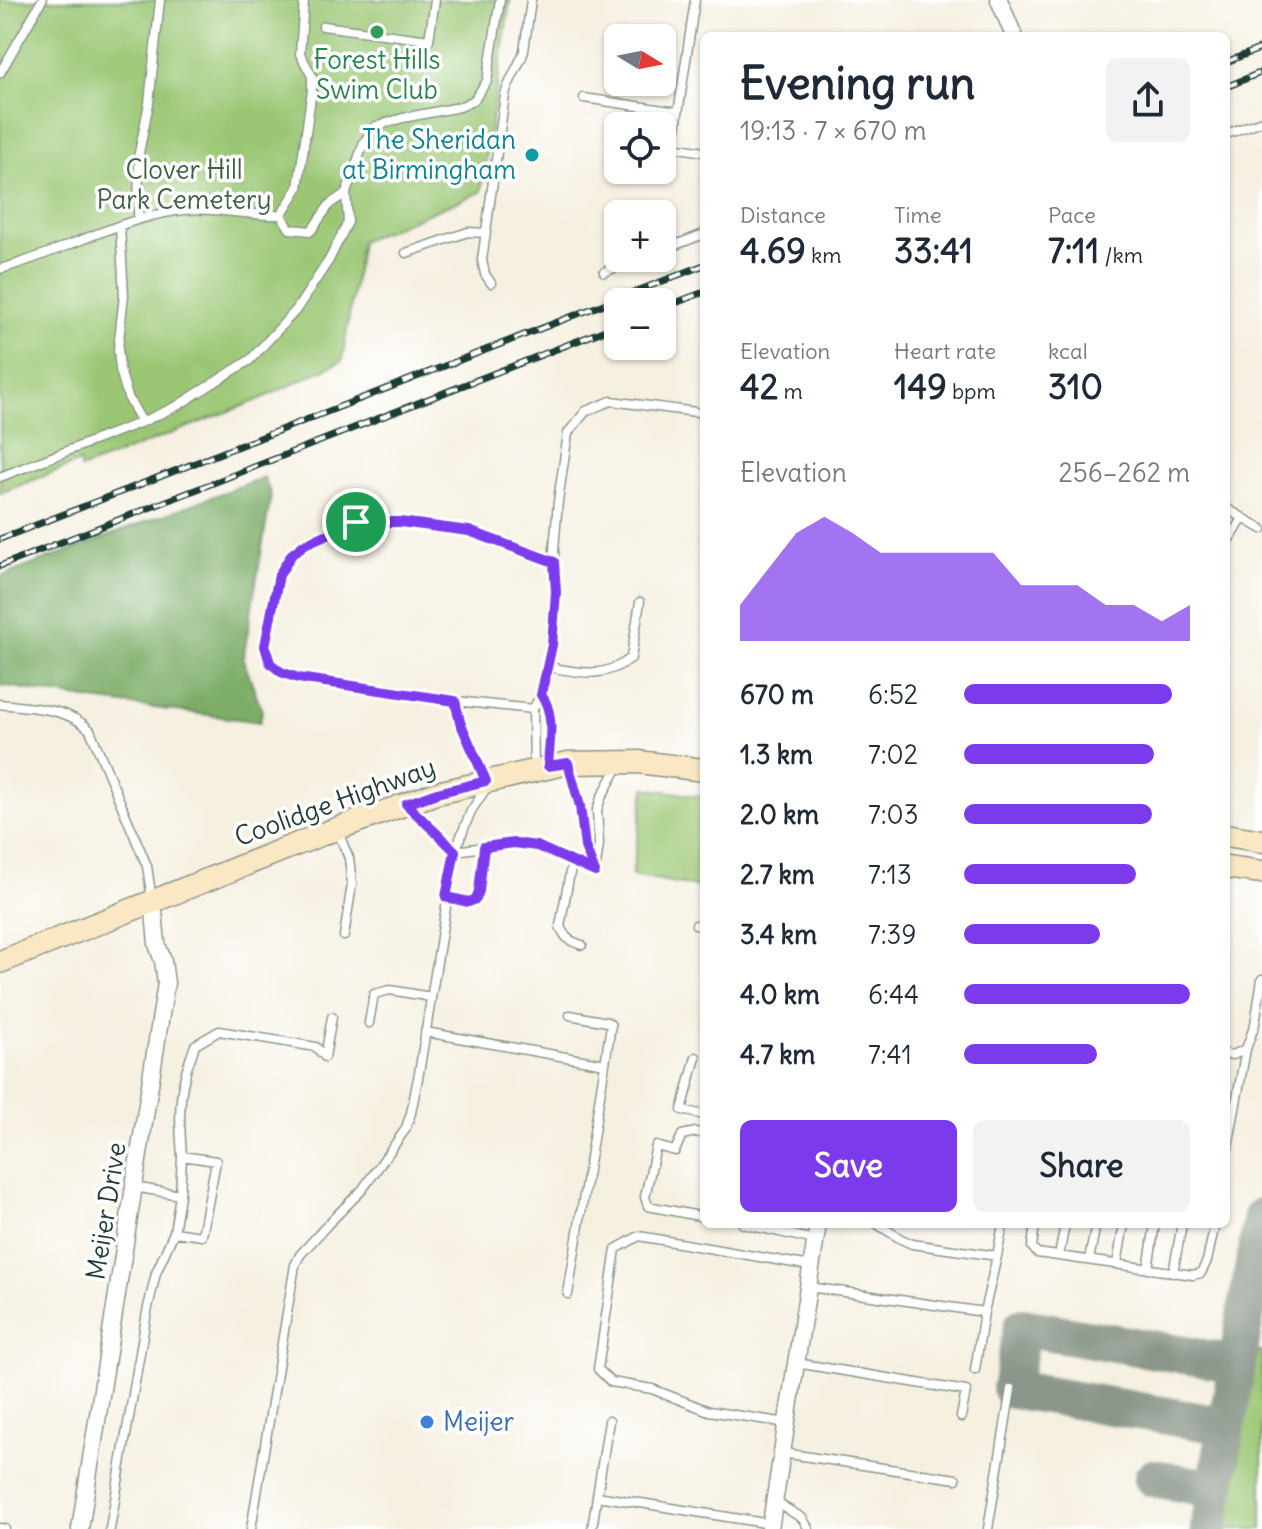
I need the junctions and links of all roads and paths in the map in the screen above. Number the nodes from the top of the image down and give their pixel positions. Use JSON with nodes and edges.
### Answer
{"nodes":[{"id":1,"x":42,"y":0,"type":"edge"},
{"id":2,"x":160,"y":0,"type":"edge"},
{"id":3,"x":304,"y":0,"type":"edge"},
{"id":4,"x":435,"y":0,"type":"edge"},
{"id":5,"x":500,"y":0,"type":"edge"},
{"id":6,"x":531,"y":0,"type":"edge"},
{"id":7,"x":695,"y":0,"type":"edge"},
{"id":8,"x":999,"y":0,"type":"edge"},
{"id":9,"x":323,"y":26,"type":"dead end"},
{"id":10,"x":1012,"y":32,"type":"edge"},
{"id":11,"x":0,"y":73,"type":"edge"},
{"id":12,"x":584,"y":98,"type":"dead end"},
{"id":13,"x":678,"y":112,"type":"junction"},
{"id":14,"x":1262,"y":121,"type":"edge"},
{"id":15,"x":1230,"y":133,"type":"edge"},
{"id":16,"x":700,"y":151,"type":"edge"},
{"id":17,"x":346,"y":193,"type":"junction"},
{"id":18,"x":281,"y":215,"type":"junction"},
{"id":19,"x":138,"y":219,"type":"junction"},
{"id":20,"x":120,"y":226,"type":"junction"},
{"id":21,"x":486,"y":233,"type":"junction"},
{"id":22,"x":700,"y":236,"type":"edge"},
{"id":23,"x":676,"y":245,"type":"edge"},
{"id":24,"x":406,"y":253,"type":"dead end"},
{"id":25,"x":0,"y":269,"type":"edge"},
{"id":26,"x":491,"y":283,"type":"dead end"},
{"id":27,"x":696,"y":412,"type":"dead end"},
{"id":28,"x":142,"y":422,"type":"junction"},
{"id":29,"x":0,"y":477,"type":"edge"},
{"id":30,"x":1230,"y":510,"type":"edge"},
{"id":31,"x":1243,"y":518,"type":"junction"},
{"id":32,"x":1262,"y":529,"type":"edge"},
{"id":33,"x":1230,"y":539,"type":"edge"},
{"id":34,"x":554,"y":562,"type":"junction"},
{"id":35,"x":640,"y":602,"type":"dead end"},
{"id":36,"x":547,"y":667,"type":"junction"},
{"id":37,"x":541,"y":695,"type":"junction"},
{"id":38,"x":455,"y":701,"type":"junction"},
{"id":39,"x":0,"y":704,"type":"edge"},
{"id":40,"x":533,"y":709,"type":"junction"},
{"id":41,"x":621,"y":761,"type":"junction"},
{"id":42,"x":550,"y":766,"type":"junction"},
{"id":43,"x":700,"y":770,"type":"edge"},
{"id":44,"x":489,"y":780,"type":"junction"},
{"id":45,"x":406,"y":804,"type":"junction"},
{"id":46,"x":1230,"y":823,"type":"edge"},
{"id":47,"x":1262,"y":827,"type":"edge"},
{"id":48,"x":337,"y":829,"type":"junction"},
{"id":49,"x":1230,"y":836,"type":"edge"},
{"id":50,"x":1262,"y":841,"type":"edge"},
{"id":51,"x":484,"y":847,"type":"junction"},
{"id":52,"x":455,"y":851,"type":"junction"},
{"id":53,"x":572,"y":862,"type":"junction"},
{"id":54,"x":1230,"y":868,"type":"edge"},
{"id":55,"x":595,"y":872,"type":"junction"},
{"id":56,"x":1262,"y":872,"type":"edge"},
{"id":57,"x":446,"y":897,"type":"junction"},
{"id":58,"x":153,"y":901,"type":"junction"},
{"id":59,"x":344,"y":936,"type":"dead end"},
{"id":60,"x":582,"y":945,"type":"dead end"},
{"id":61,"x":4,"y":957,"type":"edge"},
{"id":62,"x":1262,"y":979,"type":"edge"},
{"id":63,"x":431,"y":997,"type":"junction"},
{"id":64,"x":570,"y":1015,"type":"dead end"},
{"id":65,"x":332,"y":1017,"type":"dead end"},
{"id":66,"x":369,"y":1023,"type":"dead end"},
{"id":67,"x":425,"y":1032,"type":"junction"},
{"id":68,"x":1246,"y":1049,"type":"junction"},
{"id":69,"x":1230,"y":1055,"type":"edge"},
{"id":70,"x":696,"y":1057,"type":"dead end"},
{"id":71,"x":605,"y":1064,"type":"junction"},
{"id":72,"x":700,"y":1114,"type":"edge"},
{"id":73,"x":700,"y":1133,"type":"edge"},
{"id":74,"x":1230,"y":1136,"type":"edge"},
{"id":75,"x":182,"y":1156,"type":"junction"},
{"id":76,"x":134,"y":1187,"type":"junction"},
{"id":77,"x":180,"y":1195,"type":"junction"},
{"id":78,"x":700,"y":1216,"type":"edge"},
{"id":79,"x":780,"y":1228,"type":"edge"},
{"id":80,"x":883,"y":1228,"type":"edge"},
{"id":81,"x":1002,"y":1228,"type":"edge"},
{"id":82,"x":1034,"y":1228,"type":"edge"},
{"id":83,"x":1064,"y":1228,"type":"edge"},
{"id":84,"x":1095,"y":1228,"type":"edge"},
{"id":85,"x":1123,"y":1228,"type":"edge"},
{"id":86,"x":1154,"y":1228,"type":"edge"},
{"id":87,"x":1181,"y":1228,"type":"edge"},
{"id":88,"x":1214,"y":1228,"type":"edge"},
{"id":89,"x":174,"y":1232,"type":"junction"},
{"id":90,"x":817,"y":1232,"type":"edge"},
{"id":91,"x":997,"y":1256,"type":"junction"},
{"id":92,"x":1059,"y":1256,"type":"junction"},
{"id":93,"x":1089,"y":1260,"type":"junction"},
{"id":94,"x":1117,"y":1264,"type":"junction"},
{"id":95,"x":812,"y":1266,"type":"junction"},
{"id":96,"x":1148,"y":1269,"type":"junction"},
{"id":97,"x":1173,"y":1273,"type":"junction"},
{"id":98,"x":809,"y":1287,"type":"junction"},
{"id":99,"x":568,"y":1294,"type":"dead end"},
{"id":100,"x":984,"y":1312,"type":"junction"},
{"id":101,"x":796,"y":1363,"type":"junction"},
{"id":102,"x":975,"y":1370,"type":"dead end"},
{"id":103,"x":1011,"y":1389,"type":"dead end"},
{"id":104,"x":961,"y":1417,"type":"dead end"},
{"id":105,"x":609,"y":1421,"type":"dead end"},
{"id":106,"x":787,"y":1423,"type":"junction"},
{"id":107,"x":782,"y":1453,"type":"junction"},
{"id":108,"x":956,"y":1479,"type":"dead end"},
{"id":109,"x":597,"y":1496,"type":"junction"},
{"id":110,"x":774,"y":1501,"type":"junction"},
{"id":111,"x":770,"y":1526,"type":"edge"},
{"id":112,"x":80,"y":1529,"type":"edge"},
{"id":113,"x":110,"y":1529,"type":"edge"},
{"id":114,"x":251,"y":1529,"type":"edge"},
{"id":115,"x":592,"y":1529,"type":"edge"},
{"id":116,"x":809,"y":1529,"type":"edge"},
{"id":117,"x":988,"y":1529,"type":"edge"}],
"edges":[{"from":1,"to":11,"type":"lane"},
{"from":2,"to":19,"type":"lane"},
{"from":3,"to":18,"type":"lane"},
{"from":4,"to":9,"type":"lane"},
{"from":5,"to":17,"type":"lane"},
{"from":6,"to":21,"type":"lane"},
{"from":7,"to":13,"type":"lane"},
{"from":8,"to":10,"type":"street"},
{"from":12,"to":13,"type":"lane"},
{"from":13,"to":16,"type":"lane"},
{"from":14,"to":15,"type":"lane"},
{"from":17,"to":18,"type":"lane"},
{"from":17,"to":28,"type":"lane"},
{"from":18,"to":19,"type":"lane"},
{"from":19,"to":20,"type":"lane"},
{"from":20,"to":25,"type":"lane"},
{"from":20,"to":28,"type":"lane"},
{"from":21,"to":24,"type":"lane"},
{"from":21,"to":26,"type":"lane"},
{"from":22,"to":23,"type":"lane"},
{"from":27,"to":34,"type":"lane"},
{"from":28,"to":29,"type":"lane"},
{"from":30,"to":31,"type":"lane"},
{"from":31,"to":32,"type":"lane"},
{"from":31,"to":33,"type":"lane"},
{"from":34,"to":36,"type":"lane"},
{"from":34,"to":38,"type":"lane"},
{"from":35,"to":36,"type":"lane"},
{"from":36,"to":37,"type":"lane"},
{"from":37,"to":40,"type":"lane"},
{"from":37,"to":42,"type":"lane"},
{"from":38,"to":40,"type":"lane"},
{"from":38,"to":44,"type":"lane"},
{"from":39,"to":58,"type":"lane"},
{"from":40,"to":42,"type":"lane"},
{"from":41,"to":42,"type":"main road","name":"Coolidge Highway"},
{"from":41,"to":43,"type":"main road","name":"Coolidge Highway"},
{"from":41,"to":55,"type":"lane"},
{"from":42,"to":44,"type":"main road","name":"Coolidge Highway"},
{"from":42,"to":55,"type":"lane"},
{"from":44,"to":45,"type":"main road","name":"Coolidge Highway"},
{"from":44,"to":52,"type":"lane"},
{"from":45,"to":48,"type":"main road","name":"Coolidge Highway"},
{"from":45,"to":52,"type":"lane"},
{"from":46,"to":47,"type":"main road"},
{"from":48,"to":58,"type":"main road","name":"Coolidge Highway"},
{"from":48,"to":59,"type":"lane"},
{"from":49,"to":50,"type":"main road"},
{"from":51,"to":52,"type":"lane"},
{"from":51,"to":53,"type":"lane"},
{"from":51,"to":57,"type":"lane"},
{"from":52,"to":57,"type":"lane"},
{"from":53,"to":55,"type":"lane"},
{"from":53,"to":60,"type":"lane"},
{"from":54,"to":56,"type":"main road"},
{"from":57,"to":63,"type":"lane"},
{"from":58,"to":61,"type":"main road","name":"Coolidge Highway"},
{"from":58,"to":76,"type":"street","name":"Meijer Drive"},
{"from":62,"to":68,"type":"lane"},
{"from":63,"to":66,"type":"lane"},
{"from":63,"to":67,"type":"lane"},
{"from":64,"to":71,"type":"lane"},
{"from":65,"to":75,"type":"lane"},
{"from":67,"to":71,"type":"lane"},
{"from":67,"to":114,"type":"lane"},
{"from":68,"to":69,"type":"lane"},
{"from":68,"to":74,"type":"lane"},
{"from":70,"to":72,"type":"lane"},
{"from":71,"to":99,"type":"lane"},
{"from":73,"to":78,"type":"lane"},
{"from":75,"to":77,"type":"lane"},
{"from":75,"to":89,"type":"lane"},
{"from":76,"to":77,"type":"lane"},
{"from":76,"to":112,"type":"street","name":"Meijer Drive"},
{"from":77,"to":89,"type":"lane"},
{"from":79,"to":90,"type":"lane"},
{"from":80,"to":91,"type":"lane"},
{"from":81,"to":91,"type":"lane"},
{"from":82,"to":92,"type":"lane"},
{"from":83,"to":92,"type":"lane"},
{"from":84,"to":93,"type":"lane"},
{"from":85,"to":94,"type":"lane"},
{"from":86,"to":96,"type":"lane"},
{"from":87,"to":97,"type":"lane"},
{"from":88,"to":97,"type":"lane"},
{"from":89,"to":113,"type":"lane"},
{"from":90,"to":95,"type":"street"},
{"from":91,"to":100,"type":"lane"},
{"from":92,"to":93,"type":"lane"},
{"from":93,"to":94,"type":"lane"},
{"from":94,"to":96,"type":"lane"},
{"from":95,"to":98,"type":"street"},
{"from":95,"to":106,"type":"lane"},
{"from":96,"to":97,"type":"lane"},
{"from":98,"to":100,"type":"lane"},
{"from":98,"to":101,"type":"street"},
{"from":100,"to":102,"type":"lane"},
{"from":101,"to":104,"type":"lane"},
{"from":101,"to":106,"type":"street"},
{"from":103,"to":117,"type":"lane"},
{"from":105,"to":109,"type":"lane"},
{"from":106,"to":107,"type":"street"},
{"from":107,"to":108,"type":"lane"},
{"from":107,"to":110,"type":"street"},
{"from":109,"to":111,"type":"lane"},
{"from":109,"to":115,"type":"lane"},
{"from":110,"to":111,"type":"street"},
{"from":110,"to":116,"type":"lane"}]}
